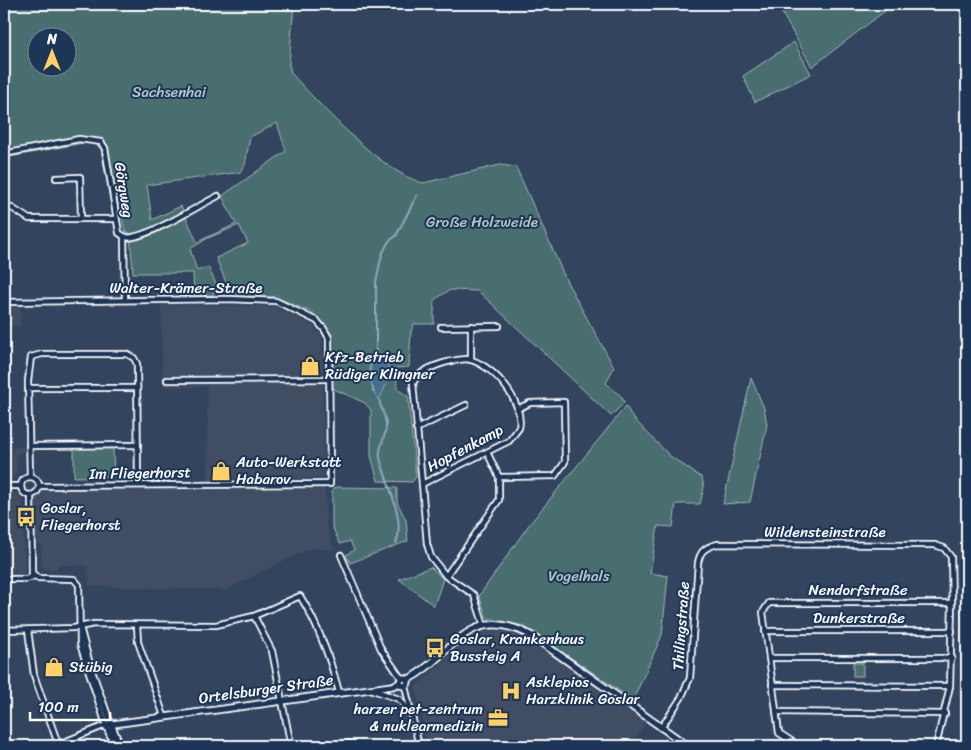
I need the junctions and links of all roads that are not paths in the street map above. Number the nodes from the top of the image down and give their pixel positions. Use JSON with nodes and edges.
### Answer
{"nodes":[{"id":1,"x":4,"y":154,"type":"edge"},
{"id":2,"x":56,"y":178,"type":"dead end"},
{"id":3,"x":218,"y":196,"type":"dead end"},
{"id":4,"x":4,"y":209,"type":"edge"},
{"id":5,"x":81,"y":219,"type":"junction"},
{"id":6,"x":115,"y":219,"type":"junction"},
{"id":7,"x":124,"y":237,"type":"junction"},
{"id":8,"x":125,"y":300,"type":"junction"},
{"id":9,"x":4,"y":302,"type":"edge"},
{"id":10,"x":471,"y":326,"type":"junction"},
{"id":11,"x":499,"y":326,"type":"dead end"},
{"id":12,"x":441,"y":327,"type":"dead end"},
{"id":13,"x":471,"y":360,"type":"junction"},
{"id":14,"x":330,"y":379,"type":"junction"},
{"id":15,"x":167,"y":380,"type":"dead end"},
{"id":16,"x":28,"y":388,"type":"junction"},
{"id":17,"x":138,"y":388,"type":"junction"},
{"id":18,"x":466,"y":405,"type":"dead end"},
{"id":19,"x":517,"y":408,"type":"junction"},
{"id":20,"x":416,"y":429,"type":"junction"},
{"id":21,"x":138,"y":445,"type":"junction"},
{"id":22,"x":29,"y":446,"type":"junction"},
{"id":23,"x":487,"y":452,"type":"junction"},
{"id":24,"x":30,"y":477,"type":"junction"},
{"id":25,"x":499,"y":477,"type":"junction"},
{"id":26,"x":330,"y":484,"type":"joint"},
{"id":27,"x":422,"y":484,"type":"junction"},
{"id":28,"x":4,"y":486,"type":"edge"},
{"id":29,"x":21,"y":486,"type":"junction"},
{"id":30,"x":39,"y":486,"type":"junction"},
{"id":31,"x":138,"y":486,"type":"junction"},
{"id":32,"x":30,"y":495,"type":"junction"},
{"id":33,"x":702,"y":550,"type":"joint"},
{"id":34,"x":341,"y":555,"type":"dead end"},
{"id":35,"x":35,"y":576,"type":"junction"},
{"id":36,"x":446,"y":576,"type":"junction"},
{"id":37,"x":4,"y":579,"type":"edge"},
{"id":38,"x":952,"y":603,"type":"junction"},
{"id":39,"x":254,"y":616,"type":"junction"},
{"id":40,"x":137,"y":625,"type":"junction"},
{"id":41,"x":484,"y":626,"type":"junction"},
{"id":42,"x":80,"y":627,"type":"junction"},
{"id":43,"x":4,"y":630,"type":"edge"},
{"id":44,"x":28,"y":630,"type":"junction"},
{"id":45,"x":765,"y":631,"type":"junction"},
{"id":46,"x":952,"y":631,"type":"junction"},
{"id":47,"x":769,"y":658,"type":"junction"},
{"id":48,"x":952,"y":658,"type":"junction"},
{"id":49,"x":403,"y":682,"type":"junction"},
{"id":50,"x":772,"y":685,"type":"junction"},
{"id":51,"x":950,"y":686,"type":"junction"},
{"id":52,"x":370,"y":689,"type":"junction"},
{"id":53,"x":339,"y":692,"type":"junction"},
{"id":54,"x":282,"y":699,"type":"junction"},
{"id":55,"x":776,"y":712,"type":"junction"},
{"id":56,"x":945,"y":714,"type":"junction"},
{"id":57,"x":164,"y":716,"type":"junction"},
{"id":58,"x":413,"y":716,"type":"junction"},
{"id":59,"x":108,"y":724,"type":"junction"},
{"id":60,"x":661,"y":728,"type":"junction"},
{"id":61,"x":56,"y":745,"type":"edge"},
{"id":62,"x":115,"y":746,"type":"edge"},
{"id":63,"x":120,"y":746,"type":"edge"},
{"id":64,"x":291,"y":746,"type":"edge"},
{"id":65,"x":419,"y":746,"type":"edge"},
{"id":66,"x":688,"y":746,"type":"edge"},
{"id":67,"x":799,"y":746,"type":"edge"},
{"id":68,"x":936,"y":746,"type":"edge"}],
"edges":[{"from":1,"to":6,"type":"street","name":"Görgweg"},
{"from":2,"to":5,"type":"street"},
{"from":3,"to":7,"type":"street","name":"Görgweg"},
{"from":4,"to":5,"type":"street"},
{"from":5,"to":6,"type":"street"},
{"from":6,"to":7,"type":"street","name":"Görgweg"},
{"from":7,"to":8,"type":"street"},
{"from":8,"to":9,"type":"street","name":"Walter-Krämer-Straße"},
{"from":8,"to":14,"type":"street","name":"Walter-Krämer-Straße"},
{"from":10,"to":11,"type":"street"},
{"from":10,"to":12,"type":"street"},
{"from":10,"to":13,"type":"street"},
{"from":13,"to":19,"type":"street"},
{"from":13,"to":20,"type":"street","name":"Hopfenkamp"},
{"from":14,"to":15,"type":"street"},
{"from":14,"to":26,"type":"street","name":"Walter-Krämer-Straße"},
{"from":16,"to":17,"type":"street"},
{"from":16,"to":17,"type":"street"},
{"from":16,"to":22,"type":"street"},
{"from":17,"to":21,"type":"street"},
{"from":18,"to":20,"type":"street"},
{"from":19,"to":23,"type":"street","name":"Hopfenkamp"},
{"from":19,"to":25,"type":"street"},
{"from":20,"to":27,"type":"street","name":"Hopfenkamp"},
{"from":21,"to":22,"type":"street"},
{"from":21,"to":31,"type":"street"},
{"from":22,"to":24,"type":"street"},
{"from":23,"to":25,"type":"street"},
{"from":23,"to":27,"type":"street","name":"Hopfenkamp"},
{"from":24,"to":29,"type":"street"},
{"from":24,"to":30,"type":"street"},
{"from":25,"to":36,"type":"street"},
{"from":26,"to":31,"type":"street","name":"Im Fliegerhorst"},
{"from":27,"to":36,"type":"street"},
{"from":28,"to":29,"type":"street"},
{"from":29,"to":32,"type":"street"},
{"from":30,"to":31,"type":"street","name":"Im Fliegerhorst"},
{"from":30,"to":32,"type":"street"},
{"from":32,"to":35,"type":"street"},
{"from":33,"to":38,"type":"street","name":"Wildensteinstraße"},
{"from":33,"to":60,"type":"street","name":"Thilingstraße"},
{"from":34,"to":49,"type":"street"},
{"from":35,"to":37,"type":"street"},
{"from":35,"to":42,"type":"street"},
{"from":36,"to":41,"type":"street"},
{"from":38,"to":45,"type":"street","name":"Nendorfstraße"},
{"from":38,"to":46,"type":"street"},
{"from":39,"to":40,"type":"street"},
{"from":39,"to":53,"type":"street"},
{"from":39,"to":54,"type":"street"},
{"from":40,"to":42,"type":"street"},
{"from":40,"to":57,"type":"street"},
{"from":41,"to":49,"type":"street"},
{"from":41,"to":60,"type":"street"},
{"from":42,"to":44,"type":"street"},
{"from":42,"to":59,"type":"street"},
{"from":43,"to":44,"type":"street"},
{"from":44,"to":61,"type":"street"},
{"from":45,"to":46,"type":"street","name":"Dunkerstraße"},
{"from":45,"to":47,"type":"street"},
{"from":46,"to":48,"type":"street"},
{"from":47,"to":48,"type":"street"},
{"from":47,"to":50,"type":"street"},
{"from":48,"to":51,"type":"street"},
{"from":49,"to":52,"type":"street","name":"Ortelsburger Straße"},
{"from":49,"to":58,"type":"street"},
{"from":50,"to":51,"type":"street"},
{"from":50,"to":55,"type":"street"},
{"from":51,"to":56,"type":"street"},
{"from":52,"to":53,"type":"street","name":"Ortelsburger Straße"},
{"from":52,"to":58,"type":"street"},
{"from":53,"to":54,"type":"street","name":"Ortelsburger Straße"},
{"from":54,"to":57,"type":"street","name":"Ortelsburger Straße"},
{"from":54,"to":64,"type":"street"},
{"from":55,"to":56,"type":"street"},
{"from":55,"to":67,"type":"street"},
{"from":56,"to":68,"type":"street"},
{"from":57,"to":59,"type":"street","name":"Ortelsburger Straße"},
{"from":58,"to":65,"type":"street"},
{"from":59,"to":61,"type":"street"},
{"from":59,"to":62,"type":"street"},
{"from":59,"to":63,"type":"street"},
{"from":60,"to":66,"type":"street"}]}
